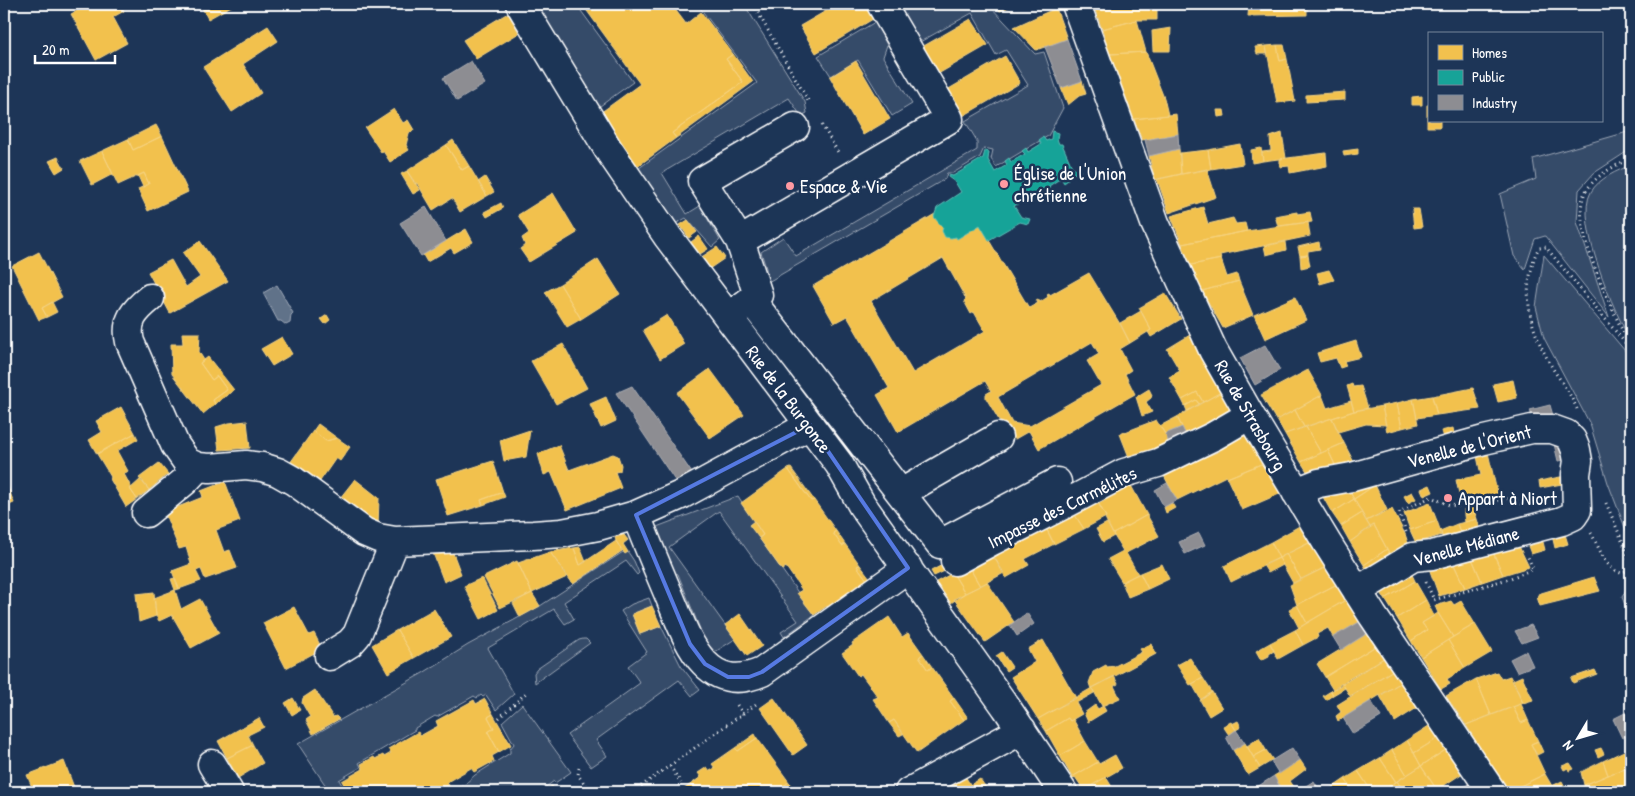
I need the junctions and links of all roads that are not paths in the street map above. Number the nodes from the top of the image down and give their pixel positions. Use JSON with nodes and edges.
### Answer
{"nodes":[{"id":1,"x":520,"y":4,"type":"edge"},
{"id":2,"x":881,"y":4,"type":"edge"},
{"id":3,"x":1076,"y":4,"type":"edge"},
{"id":4,"x":808,"y":124,"type":"road end"},
{"id":5,"x":740,"y":241,"type":"junction"},
{"id":6,"x":150,"y":298,"type":"dead end"},
{"id":7,"x":751,"y":300,"type":"junction"},
{"id":8,"x":728,"y":318,"type":"junction"},
{"id":9,"x":1250,"y":415,"type":"junction"},
{"id":10,"x":810,"y":425,"type":"junction"},
{"id":11,"x":998,"y":437,"type":"dead end"},
{"id":12,"x":198,"y":467,"type":"junction"},
{"id":13,"x":1057,"y":482,"type":"dead end"},
{"id":14,"x":1296,"y":492,"type":"junction"},
{"id":15,"x":901,"y":493,"type":"junction"},
{"id":16,"x":1577,"y":510,"type":"joint"},
{"id":17,"x":146,"y":513,"type":"dead end"},
{"id":18,"x":636,"y":515,"type":"junction"},
{"id":19,"x":395,"y":541,"type":"junction"},
{"id":20,"x":955,"y":561,"type":"dead end"},
{"id":21,"x":908,"y":568,"type":"junction"},
{"id":22,"x":1357,"y":591,"type":"junction"},
{"id":23,"x":329,"y":656,"type":"dead end"},
{"id":24,"x":1022,"y":730,"type":"junction"},
{"id":25,"x":212,"y":764,"type":"dead end"},
{"id":26,"x":230,"y":792,"type":"edge"},
{"id":27,"x":909,"y":792,"type":"edge"},
{"id":28,"x":1063,"y":792,"type":"edge"},
{"id":29,"x":1492,"y":792,"type":"edge"}],
"edges":[{"from":1,"to":8,"type":"street","name":"Rue de la Burgonce"},
{"from":2,"to":5,"type":"street"},
{"from":3,"to":9,"type":"street","name":"Rue de Strasbourg"},
{"from":4,"to":5,"type":"street"},
{"from":5,"to":7,"type":"street"},
{"from":6,"to":12,"type":"street"},
{"from":7,"to":8,"type":"street"},
{"from":7,"to":15,"type":"street"},
{"from":8,"to":10,"type":"street","name":"Rue de la Burgonce"},
{"from":9,"to":14,"type":"street","name":"Rue de Strasbourg"},
{"from":9,"to":20,"type":"street","name":"Impasse des Carmélites"},
{"from":10,"to":18,"type":"street"},
{"from":10,"to":21,"type":"street","name":"Rue de la Burgonce"},
{"from":11,"to":15,"type":"street"},
{"from":12,"to":17,"type":"street"},
{"from":12,"to":19,"type":"street"},
{"from":13,"to":15,"type":"street"},
{"from":14,"to":16,"type":"street","name":"Venelle de l'Orient"},
{"from":14,"to":22,"type":"street","name":"Rue de Strasbourg"},
{"from":16,"to":22,"type":"street","name":"Venelle Médiane"},
{"from":18,"to":19,"type":"street"},
{"from":18,"to":21,"type":"street"},
{"from":19,"to":23,"type":"street"},
{"from":21,"to":24,"type":"street","name":"Rue de la Burgonce"},
{"from":22,"to":29,"type":"street","name":"Rue de Strasbourg"},
{"from":24,"to":27,"type":"street"},
{"from":24,"to":28,"type":"street","name":"Rue de la Burgonce"},
{"from":25,"to":26,"type":"street"}]}
